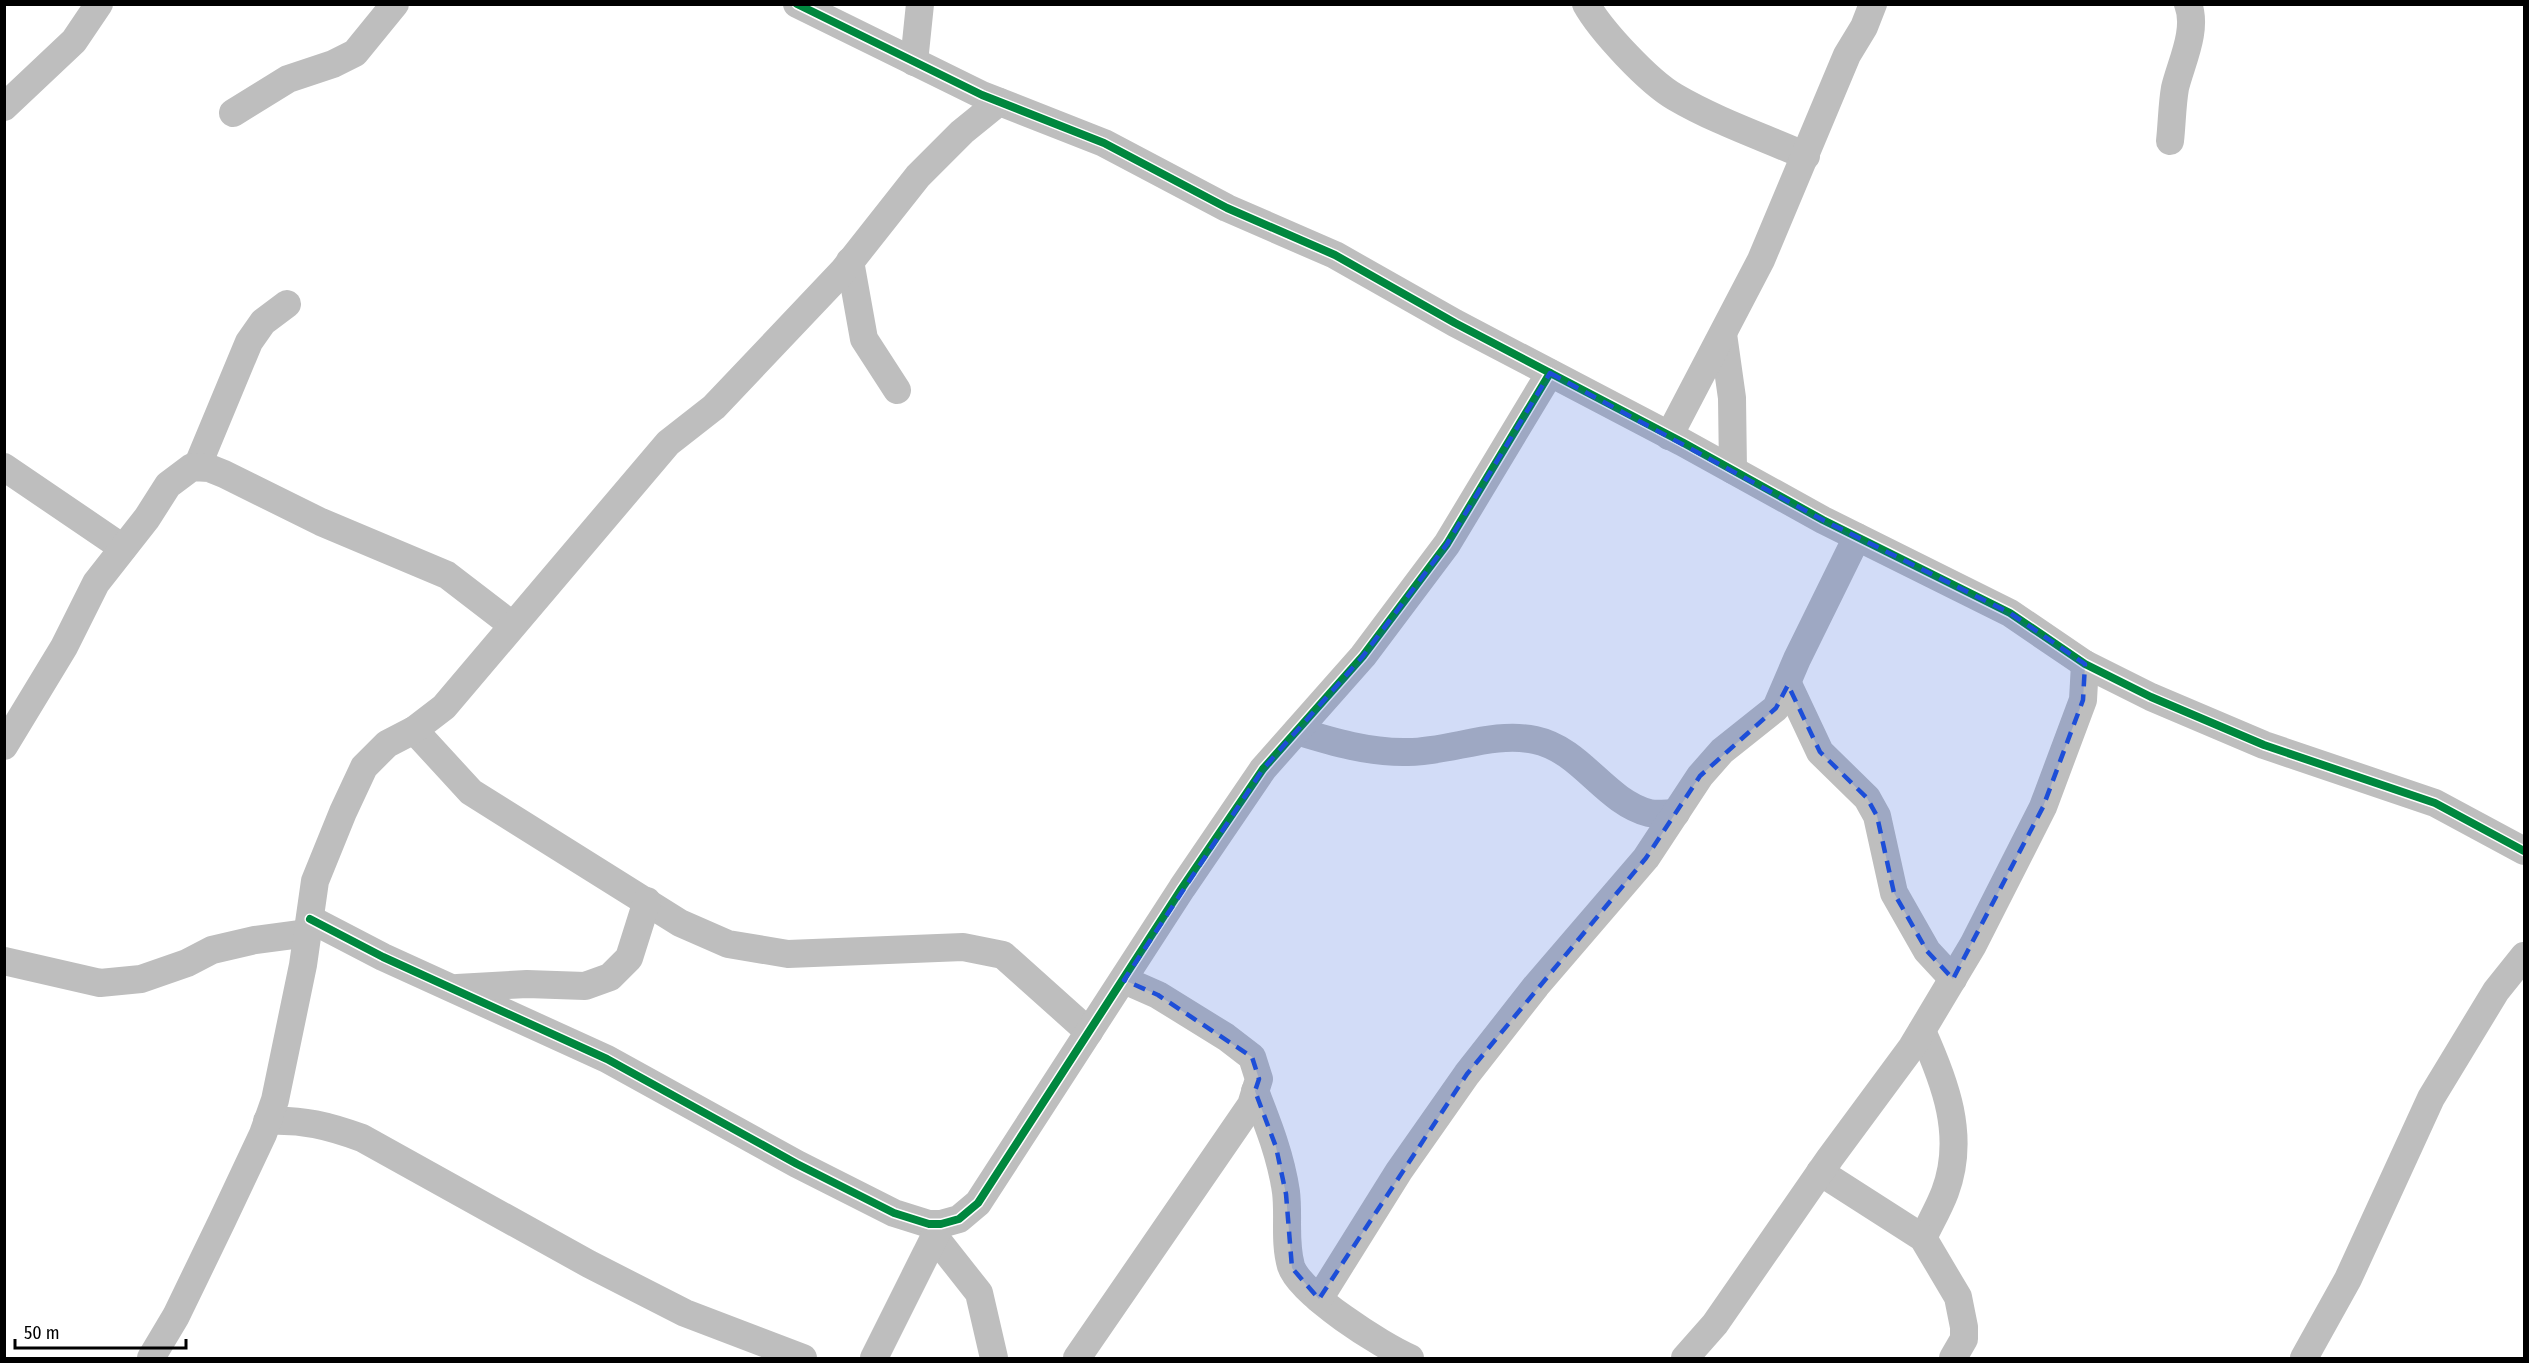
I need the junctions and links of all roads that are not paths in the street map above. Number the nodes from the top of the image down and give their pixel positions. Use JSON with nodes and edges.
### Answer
{"nodes":[{"id":1,"x":99,"y":4,"type":"edge"},
{"id":2,"x":395,"y":4,"type":"edge"},
{"id":3,"x":797,"y":4,"type":"edge"},
{"id":4,"x":920,"y":4,"type":"edge"},
{"id":5,"x":1586,"y":4,"type":"edge"},
{"id":6,"x":1872,"y":4,"type":"edge"},
{"id":7,"x":2188,"y":4,"type":"edge"},
{"id":8,"x":914,"y":62,"type":"junction"},
{"id":9,"x":966,"y":87,"type":"junction"},
{"id":10,"x":999,"y":102,"type":"junction"},
{"id":11,"x":4,"y":107,"type":"edge"},
{"id":12,"x":233,"y":113,"type":"dead end"},
{"id":13,"x":962,"y":132,"type":"junction"},
{"id":14,"x":2170,"y":141,"type":"dead end"},
{"id":15,"x":1806,"y":156,"type":"junction"},
{"id":16,"x":850,"y":261,"type":"junction"},
{"id":17,"x":287,"y":304,"type":"dead end"},
{"id":18,"x":1724,"y":334,"type":"junction"},
{"id":19,"x":1550,"y":373,"type":"junction"},
{"id":20,"x":897,"y":390,"type":"dead end"},
{"id":21,"x":1669,"y":436,"type":"junction"},
{"id":22,"x":4,"y":467,"type":"edge"},
{"id":23,"x":197,"y":467,"type":"junction"},
{"id":24,"x":1733,"y":470,"type":"junction"},
{"id":25,"x":1857,"y":537,"type":"junction"},
{"id":26,"x":123,"y":548,"type":"junction"},
{"id":27,"x":512,"y":626,"type":"junction"},
{"id":28,"x":2085,"y":664,"type":"junction"},
{"id":29,"x":1788,"y":684,"type":"junction"},
{"id":30,"x":414,"y":730,"type":"junction"},
{"id":31,"x":1297,"y":731,"type":"junction"},
{"id":32,"x":4,"y":746,"type":"edge"},
{"id":33,"x":1676,"y":813,"type":"junction"},
{"id":34,"x":2524,"y":851,"type":"edge"},
{"id":35,"x":647,"y":901,"type":"junction"},
{"id":36,"x":309,"y":926,"type":"junction"},
{"id":37,"x":2524,"y":956,"type":"edge"},
{"id":38,"x":4,"y":961,"type":"edge"},
{"id":39,"x":1953,"y":979,"type":"junction"},
{"id":40,"x":1124,"y":980,"type":"junction"},
{"id":41,"x":455,"y":988,"type":"junction"},
{"id":42,"x":1922,"y":1031,"type":"junction"},
{"id":43,"x":1089,"y":1032,"type":"junction"},
{"id":44,"x":1255,"y":1090,"type":"junction"},
{"id":45,"x":267,"y":1121,"type":"junction"},
{"id":46,"x":1820,"y":1172,"type":"junction"},
{"id":47,"x":937,"y":1230,"type":"junction"},
{"id":48,"x":1923,"y":1238,"type":"junction"},
{"id":49,"x":1318,"y":1299,"type":"junction"},
{"id":50,"x":1406,"y":1358,"type":"edge"},
{"id":51,"x":151,"y":1359,"type":"edge"},
{"id":52,"x":802,"y":1359,"type":"edge"},
{"id":53,"x":874,"y":1359,"type":"edge"},
{"id":54,"x":994,"y":1359,"type":"edge"},
{"id":55,"x":1077,"y":1359,"type":"edge"},
{"id":56,"x":1685,"y":1359,"type":"edge"},
{"id":57,"x":1953,"y":1359,"type":"edge"},
{"id":58,"x":2304,"y":1359,"type":"edge"}],
"edges":[{"from":1,"to":11,"type":"street"},
{"from":2,"to":12,"type":"street"},
{"from":3,"to":8,"type":"street"},
{"from":4,"to":8,"type":"street"},
{"from":5,"to":15,"type":"street"},
{"from":6,"to":15,"type":"street"},
{"from":7,"to":14,"type":"street"},
{"from":8,"to":9,"type":"street"},
{"from":9,"to":10,"type":"street"},
{"from":9,"to":13,"type":"street"},
{"from":10,"to":13,"type":"street"},
{"from":10,"to":19,"type":"street"},
{"from":13,"to":16,"type":"street"},
{"from":15,"to":18,"type":"street"},
{"from":16,"to":20,"type":"street"},
{"from":16,"to":27,"type":"street"},
{"from":17,"to":23,"type":"street"},
{"from":18,"to":21,"type":"street"},
{"from":18,"to":24,"type":"street"},
{"from":19,"to":21,"type":"street"},
{"from":19,"to":31,"type":"street"},
{"from":21,"to":24,"type":"street"},
{"from":22,"to":26,"type":"street"},
{"from":23,"to":26,"type":"street"},
{"from":23,"to":27,"type":"street"},
{"from":24,"to":25,"type":"street"},
{"from":25,"to":28,"type":"street"},
{"from":25,"to":29,"type":"street"},
{"from":26,"to":32,"type":"street"},
{"from":27,"to":30,"type":"street"},
{"from":28,"to":34,"type":"street"},
{"from":28,"to":39,"type":"street"},
{"from":29,"to":33,"type":"street"},
{"from":29,"to":39,"type":"street"},
{"from":30,"to":35,"type":"street"},
{"from":30,"to":36,"type":"street"},
{"from":31,"to":33,"type":"street"},
{"from":31,"to":40,"type":"street"},
{"from":33,"to":49,"type":"street"},
{"from":35,"to":41,"type":"street"},
{"from":35,"to":43,"type":"street"},
{"from":36,"to":38,"type":"street"},
{"from":36,"to":41,"type":"street"},
{"from":36,"to":45,"type":"street"},
{"from":37,"to":58,"type":"street"},
{"from":39,"to":42,"type":"street"},
{"from":40,"to":43,"type":"street"},
{"from":40,"to":44,"type":"street"},
{"from":41,"to":47,"type":"street"},
{"from":42,"to":46,"type":"street"},
{"from":42,"to":48,"type":"street"},
{"from":43,"to":47,"type":"street"},
{"from":44,"to":49,"type":"street"},
{"from":44,"to":55,"type":"street"},
{"from":45,"to":51,"type":"street"},
{"from":45,"to":52,"type":"street"},
{"from":46,"to":48,"type":"street"},
{"from":46,"to":56,"type":"street"},
{"from":47,"to":53,"type":"street"},
{"from":47,"to":54,"type":"street"},
{"from":48,"to":57,"type":"street"},
{"from":49,"to":50,"type":"street"}]}
